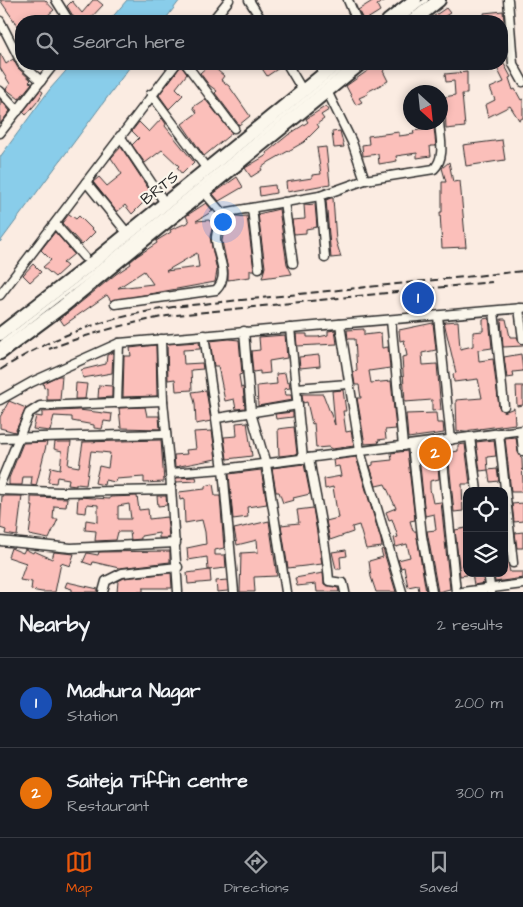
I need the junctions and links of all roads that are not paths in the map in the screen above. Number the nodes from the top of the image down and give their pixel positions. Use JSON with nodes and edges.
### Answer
{"nodes":[{"id":1,"x":56,"y":0,"type":"edge"},
{"id":2,"x":229,"y":0,"type":"edge"},
{"id":3,"x":250,"y":0,"type":"edge"},
{"id":4,"x":348,"y":0,"type":"edge"},
{"id":5,"x":415,"y":0,"type":"edge"},
{"id":6,"x":426,"y":0,"type":"edge"},
{"id":7,"x":439,"y":0,"type":"edge"},
{"id":8,"x":508,"y":0,"type":"edge"},
{"id":9,"x":65,"y":15,"type":"edge"},
{"id":10,"x":217,"y":15,"type":"edge"},
{"id":11,"x":259,"y":15,"type":"edge"},
{"id":12,"x":354,"y":15,"type":"edge"},
{"id":13,"x":396,"y":15,"type":"edge"},
{"id":14,"x":407,"y":15,"type":"edge"},
{"id":15,"x":420,"y":15,"type":"edge"},
{"id":16,"x":0,"y":21,"type":"edge"},
{"id":17,"x":15,"y":50,"type":"edge"},
{"id":18,"x":30,"y":70,"type":"edge"},
{"id":19,"x":50,"y":70,"type":"edge"},
{"id":20,"x":171,"y":70,"type":"edge"},
{"id":21,"x":190,"y":70,"type":"edge"},
{"id":22,"x":290,"y":70,"type":"edge"},
{"id":23,"x":328,"y":70,"type":"edge"},
{"id":24,"x":341,"y":70,"type":"edge"},
{"id":25,"x":353,"y":70,"type":"edge"},
{"id":26,"x":42,"y":81,"type":"junction"},
{"id":27,"x":523,"y":82,"type":"edge"},
{"id":28,"x":0,"y":91,"type":"edge"},
{"id":29,"x":302,"y":91,"type":"junction"},
{"id":30,"x":327,"y":91,"type":"junction"},
{"id":31,"x":151,"y":94,"type":"junction"},
{"id":32,"x":18,"y":111,"type":"junction"},
{"id":33,"x":234,"y":128,"type":"dead end"},
{"id":34,"x":440,"y":130,"type":"edge"},
{"id":35,"x":0,"y":134,"type":"edge"},
{"id":36,"x":120,"y":136,"type":"junction"},
{"id":37,"x":207,"y":169,"type":"junction"},
{"id":38,"x":365,"y":180,"type":"junction"},
{"id":39,"x":86,"y":182,"type":"junction"},
{"id":40,"x":204,"y":191,"type":"junction"},
{"id":41,"x":320,"y":196,"type":"junction"},
{"id":42,"x":284,"y":202,"type":"junction"},
{"id":43,"x":165,"y":203,"type":"junction"},
{"id":44,"x":252,"y":208,"type":"junction"},
{"id":45,"x":222,"y":213,"type":"junction"},
{"id":46,"x":55,"y":224,"type":"junction"},
{"id":47,"x":128,"y":234,"type":"junction"},
{"id":48,"x":84,"y":257,"type":"dead end"},
{"id":49,"x":325,"y":258,"type":"dead end"},
{"id":50,"x":293,"y":263,"type":"dead end"},
{"id":51,"x":259,"y":268,"type":"dead end"},
{"id":52,"x":0,"y":295,"type":"edge"},
{"id":53,"x":115,"y":304,"type":"dead end"},
{"id":54,"x":521,"y":308,"type":"edge"},
{"id":55,"x":494,"y":311,"type":"junction"},
{"id":56,"x":438,"y":316,"type":"junction"},
{"id":57,"x":391,"y":320,"type":"junction"},
{"id":58,"x":340,"y":324,"type":"junction"},
{"id":59,"x":290,"y":328,"type":"junction"},
{"id":60,"x":244,"y":332,"type":"junction"},
{"id":61,"x":22,"y":333,"type":"junction"},
{"id":62,"x":0,"y":334,"type":"edge"},
{"id":63,"x":204,"y":335,"type":"junction"},
{"id":64,"x":161,"y":339,"type":"junction"},
{"id":65,"x":523,"y":339,"type":"edge"},
{"id":66,"x":119,"y":343,"type":"junction"},
{"id":67,"x":0,"y":344,"type":"edge"},
{"id":68,"x":0,"y":353,"type":"edge"},
{"id":69,"x":348,"y":384,"type":"junction"},
{"id":70,"x":296,"y":388,"type":"junction"},
{"id":71,"x":0,"y":400,"type":"edge"},
{"id":72,"x":163,"y":401,"type":"junction"},
{"id":73,"x":117,"y":403,"type":"junction"},
{"id":74,"x":298,"y":405,"type":"junction"},
{"id":75,"x":504,"y":406,"type":"dead end"},
{"id":76,"x":250,"y":413,"type":"junction"},
{"id":77,"x":217,"y":418,"type":"junction"},
{"id":78,"x":522,"y":430,"type":"edge"},
{"id":79,"x":499,"y":433,"type":"junction"},
{"id":80,"x":166,"y":434,"type":"junction"},
{"id":81,"x":470,"y":437,"type":"junction"},
{"id":82,"x":0,"y":438,"type":"edge"},
{"id":83,"x":19,"y":438,"type":"junction"},
{"id":84,"x":451,"y":440,"type":"junction"},
{"id":85,"x":441,"y":441,"type":"junction"},
{"id":86,"x":412,"y":445,"type":"junction"},
{"id":87,"x":403,"y":446,"type":"junction"},
{"id":88,"x":360,"y":451,"type":"junction"},
{"id":89,"x":523,"y":451,"type":"edge"},
{"id":90,"x":306,"y":459,"type":"junction"},
{"id":91,"x":266,"y":464,"type":"junction"},
{"id":92,"x":223,"y":469,"type":"junction"},
{"id":93,"x":170,"y":473,"type":"junction"},
{"id":94,"x":0,"y":484,"type":"edge"},
{"id":95,"x":476,"y":487,"type":"edge"},
{"id":96,"x":0,"y":490,"type":"edge"},
{"id":97,"x":171,"y":490,"type":"junction"},
{"id":98,"x":0,"y":541,"type":"edge"},
{"id":99,"x":176,"y":543,"type":"junction"},
{"id":100,"x":514,"y":563,"type":"dead end"},
{"id":101,"x":178,"y":566,"type":"junction"},
{"id":102,"x":489,"y":577,"type":"edge"},
{"id":103,"x":523,"y":584,"type":"edge"},
{"id":104,"x":491,"y":590,"type":"edge"},
{"id":105,"x":103,"y":592,"type":"edge"},
{"id":106,"x":178,"y":592,"type":"edge"},
{"id":107,"x":234,"y":592,"type":"edge"},
{"id":108,"x":286,"y":592,"type":"edge"},
{"id":109,"x":345,"y":592,"type":"edge"},
{"id":110,"x":402,"y":592,"type":"edge"},
{"id":111,"x":432,"y":592,"type":"edge"},
{"id":112,"x":456,"y":592,"type":"edge"},
{"id":113,"x":462,"y":592,"type":"edge"}],
"edges":[{"from":1,"to":9,"type":"street"},
{"from":2,"to":10,"type":"street"},
{"from":3,"to":11,"type":"street"},
{"from":4,"to":12,"type":"street"},
{"from":5,"to":13,"type":"main road"},
{"from":6,"to":14,"type":"lane"},
{"from":7,"to":15,"type":"main road"},
{"from":8,"to":27,"type":"street"},
{"from":16,"to":17,"type":"street"},
{"from":18,"to":26,"type":"street"},
{"from":19,"to":26,"type":"street"},
{"from":20,"to":31,"type":"street"},
{"from":21,"to":33,"type":"street"},
{"from":22,"to":29,"type":"street"},
{"from":23,"to":29,"type":"main road","name":"BRTS"},
{"from":24,"to":61,"type":"lane"},
{"from":25,"to":30,"type":"main road"},
{"from":26,"to":32,"type":"street"},
{"from":28,"to":32,"type":"street"},
{"from":29,"to":37,"type":"main road","name":"BRTS"},
{"from":30,"to":38,"type":"street"},
{"from":30,"to":40,"type":"main road"},
{"from":31,"to":36,"type":"street"},
{"from":31,"to":37,"type":"street"},
{"from":32,"to":35,"type":"street"},
{"from":34,"to":38,"type":"street"},
{"from":36,"to":39,"type":"street"},
{"from":36,"to":43,"type":"street"},
{"from":37,"to":43,"type":"main road","name":"BRTS"},
{"from":38,"to":41,"type":"street"},
{"from":39,"to":46,"type":"street"},
{"from":39,"to":47,"type":"street"},
{"from":40,"to":45,"type":"street"},
{"from":40,"to":61,"type":"main road"},
{"from":41,"to":42,"type":"street"},
{"from":41,"to":49,"type":"street"},
{"from":42,"to":44,"type":"street"},
{"from":42,"to":50,"type":"street"},
{"from":43,"to":47,"type":"main road","name":"BRTS"},
{"from":44,"to":45,"type":"street"},
{"from":44,"to":51,"type":"street"},
{"from":45,"to":53,"type":"street"},
{"from":46,"to":48,"type":"street"},
{"from":46,"to":52,"type":"street"},
{"from":47,"to":62,"type":"main road","name":"BRTS"},
{"from":54,"to":55,"type":"street"},
{"from":54,"to":65,"type":"street"},
{"from":55,"to":56,"type":"street"},
{"from":55,"to":75,"type":"street"},
{"from":56,"to":57,"type":"street"},
{"from":56,"to":84,"type":"street"},
{"from":57,"to":58,"type":"street"},
{"from":57,"to":87,"type":"street"},
{"from":58,"to":59,"type":"street"},
{"from":58,"to":69,"type":"street"},
{"from":59,"to":60,"type":"street"},
{"from":59,"to":70,"type":"street"},
{"from":60,"to":63,"type":"street"},
{"from":60,"to":76,"type":"street"},
{"from":61,"to":67,"type":"lane"},
{"from":61,"to":68,"type":"main road"},
{"from":63,"to":64,"type":"street"},
{"from":63,"to":77,"type":"street"},
{"from":64,"to":66,"type":"street"},
{"from":64,"to":72,"type":"street"},
{"from":66,"to":71,"type":"street"},
{"from":66,"to":73,"type":"street"},
{"from":69,"to":70,"type":"street"},
{"from":69,"to":88,"type":"street"},
{"from":70,"to":74,"type":"street"},
{"from":72,"to":73,"type":"street"},
{"from":72,"to":80,"type":"street"},
{"from":73,"to":83,"type":"street"},
{"from":74,"to":76,"type":"street"},
{"from":74,"to":90,"type":"street"},
{"from":76,"to":77,"type":"street"},
{"from":76,"to":91,"type":"street"},
{"from":77,"to":92,"type":"street"},
{"from":78,"to":79,"type":"street"},
{"from":78,"to":89,"type":"street"},
{"from":79,"to":81,"type":"street"},
{"from":79,"to":100,"type":"street"},
{"from":80,"to":83,"type":"street"},
{"from":80,"to":93,"type":"street"},
{"from":81,"to":84,"type":"street"},
{"from":81,"to":95,"type":"street"},
{"from":82,"to":83,"type":"street"},
{"from":83,"to":94,"type":"street"},
{"from":84,"to":85,"type":"street"},
{"from":85,"to":86,"type":"street"},
{"from":85,"to":112,"type":"street"},
{"from":86,"to":87,"type":"street"},
{"from":86,"to":111,"type":"street"},
{"from":87,"to":88,"type":"street"},
{"from":88,"to":90,"type":"street"},
{"from":88,"to":110,"type":"street"},
{"from":90,"to":91,"type":"street"},
{"from":90,"to":109,"type":"street"},
{"from":91,"to":92,"type":"street"},
{"from":91,"to":108,"type":"street"},
{"from":92,"to":93,"type":"street"},
{"from":92,"to":107,"type":"street"},
{"from":93,"to":97,"type":"street"},
{"from":96,"to":97,"type":"street"},
{"from":97,"to":99,"type":"street"},
{"from":98,"to":99,"type":"street"},
{"from":99,"to":101,"type":"street"},
{"from":101,"to":105,"type":"street"},
{"from":101,"to":106,"type":"street"},
{"from":102,"to":104,"type":"street"},
{"from":103,"to":104,"type":"street"},
{"from":104,"to":113,"type":"street"}]}
